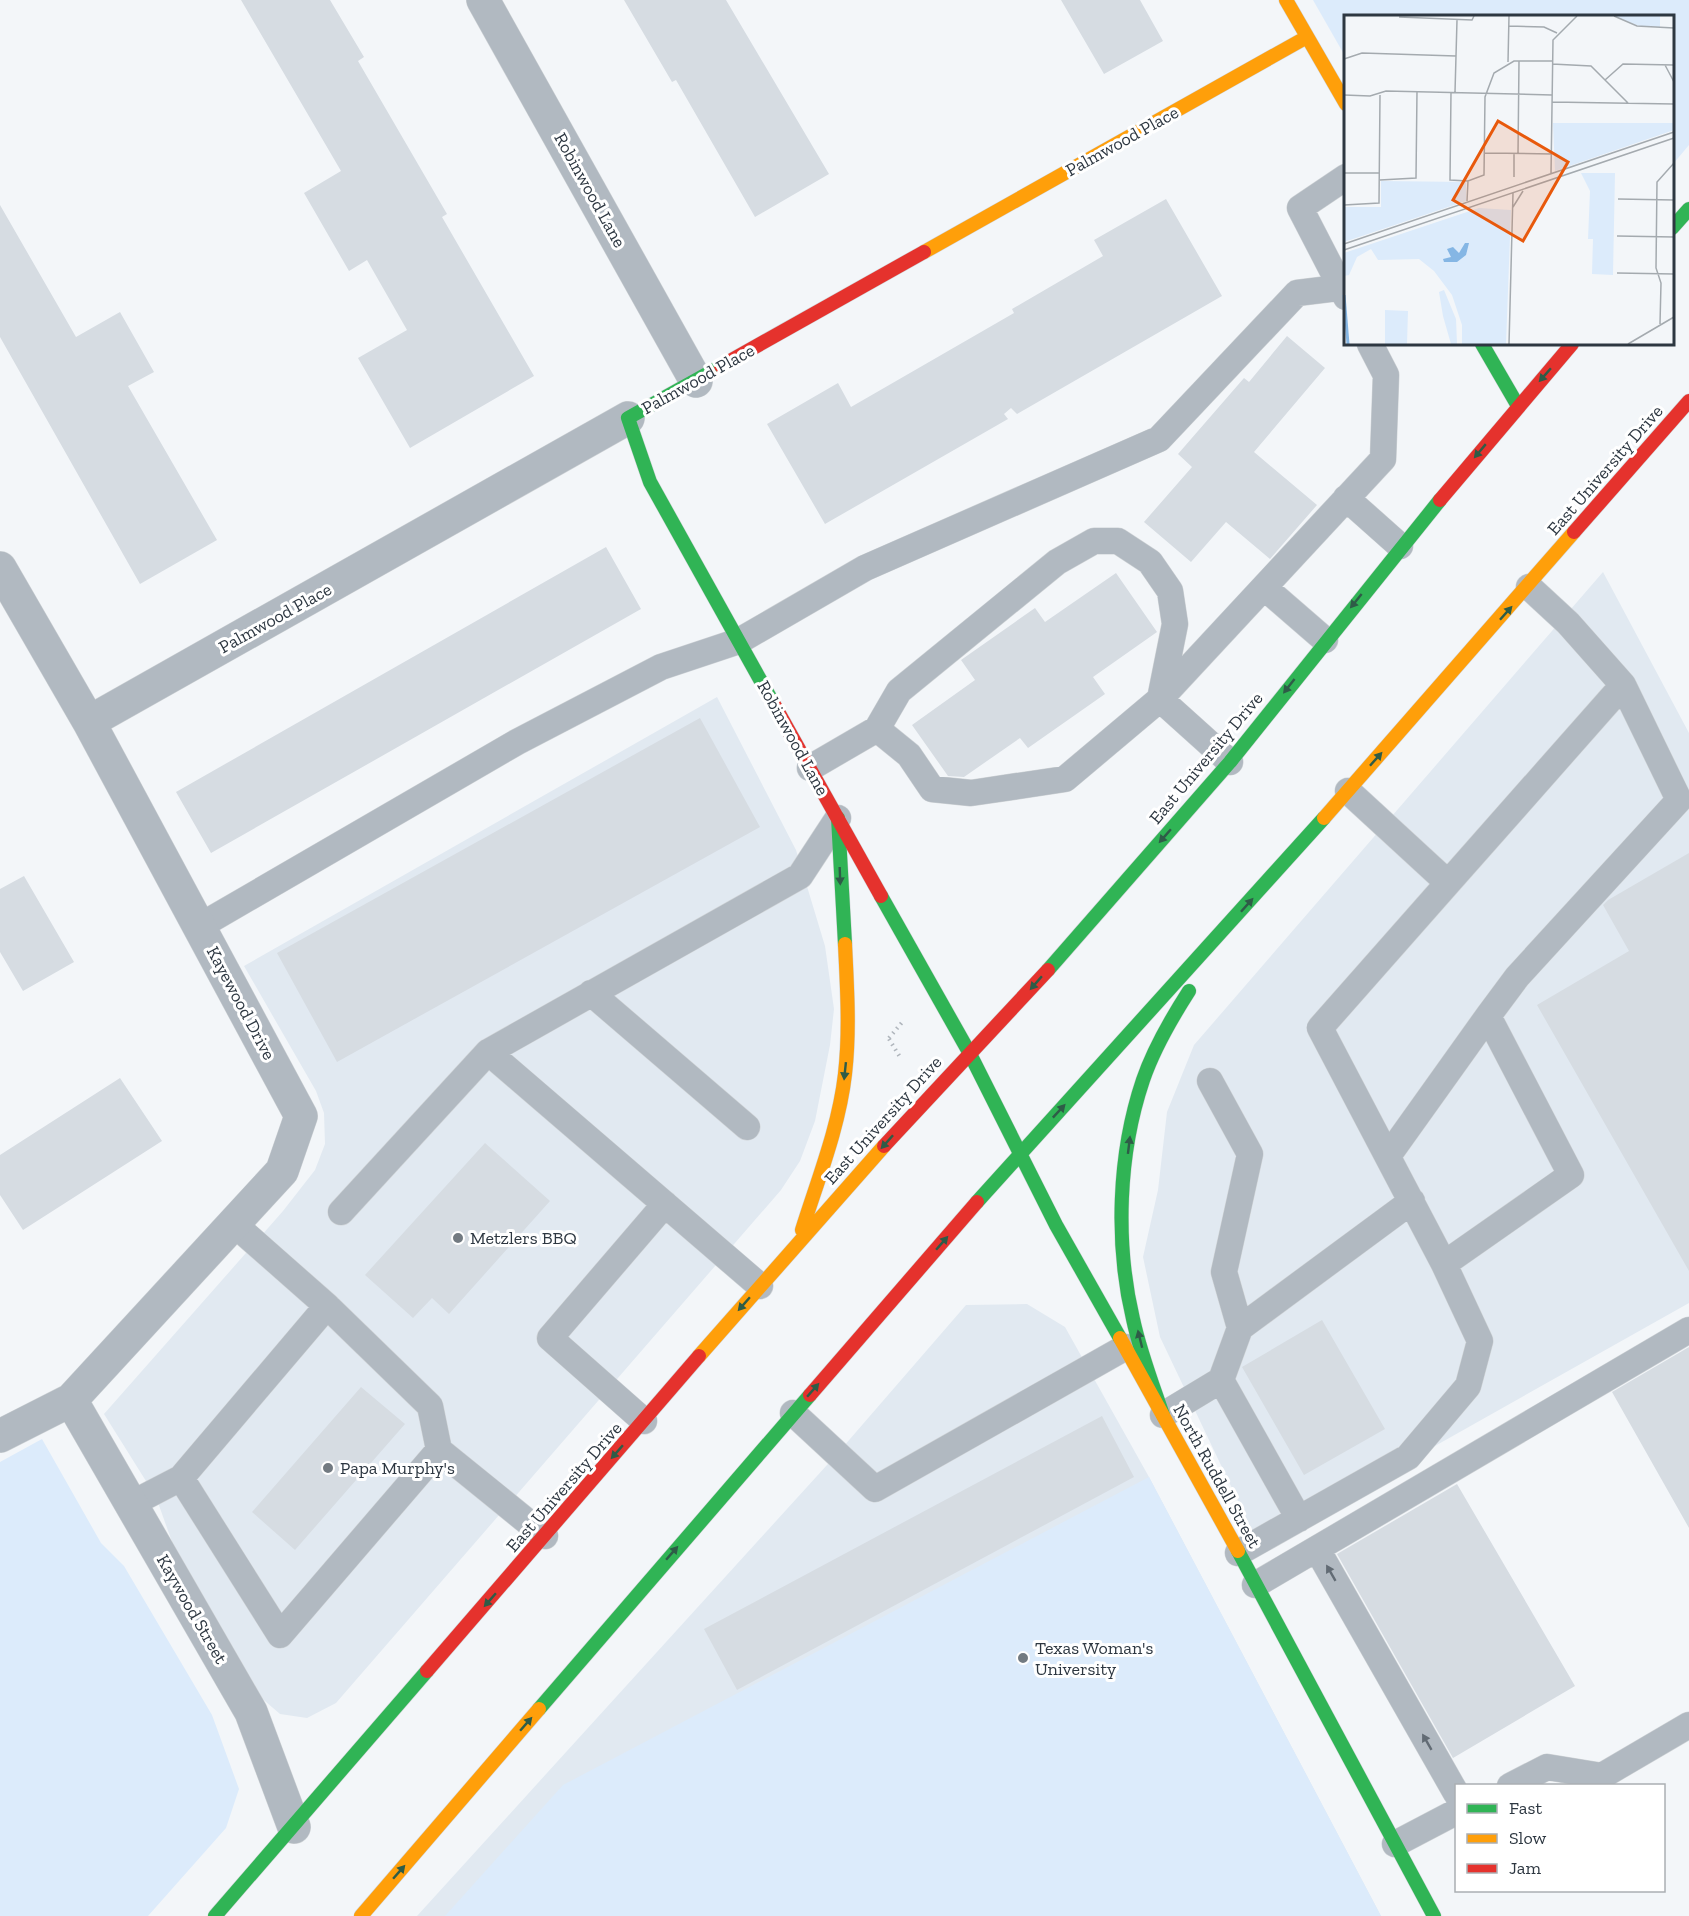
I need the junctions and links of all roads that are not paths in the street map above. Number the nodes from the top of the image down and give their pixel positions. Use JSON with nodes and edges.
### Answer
{"nodes":[{"id":1,"x":483,"y":0,"type":"edge"},
{"id":2,"x":1286,"y":0,"type":"edge"},
{"id":3,"x":1308,"y":37,"type":"junction"},
{"id":4,"x":1344,"y":100,"type":"edge"},
{"id":5,"x":1344,"y":178,"type":"edge"},
{"id":6,"x":1689,"y":209,"type":"edge"},
{"id":7,"x":1674,"y":226,"type":"edge"},
{"id":8,"x":1344,"y":291,"type":"edge"},
{"id":9,"x":1371,"y":345,"type":"edge"},
{"id":10,"x":1483,"y":345,"type":"edge"},
{"id":11,"x":1571,"y":345,"type":"edge"},
{"id":12,"x":696,"y":381,"type":"junction"},
{"id":13,"x":1689,"y":400,"type":"edge"},
{"id":14,"x":1518,"y":406,"type":"junction"},
{"id":15,"x":628,"y":418,"type":"junction"},
{"id":16,"x":1346,"y":498,"type":"junction"},
{"id":17,"x":1400,"y":546,"type":"junction"},
{"id":18,"x":0,"y":568,"type":"edge"},
{"id":19,"x":1529,"y":587,"type":"junction"},
{"id":20,"x":1266,"y":588,"type":"junction"},
{"id":21,"x":1325,"y":640,"type":"junction"},
{"id":22,"x":739,"y":641,"type":"junction"},
{"id":23,"x":1623,"y":686,"type":"junction"},
{"id":24,"x":1160,"y":699,"type":"junction"},
{"id":25,"x":89,"y":722,"type":"junction"},
{"id":26,"x":877,"y":729,"type":"junction"},
{"id":27,"x":1230,"y":762,"type":"junction"},
{"id":28,"x":810,"y":768,"type":"junction"},
{"id":29,"x":1348,"y":791,"type":"junction"},
{"id":30,"x":838,"y":818,"type":"junction"},
{"id":31,"x":1448,"y":883,"type":"junction"},
{"id":32,"x":1232,"y":921,"type":"junction"},
{"id":33,"x":200,"y":926,"type":"junction"},
{"id":34,"x":591,"y":993,"type":"junction"},
{"id":35,"x":1488,"y":1016,"type":"junction"},
{"id":36,"x":488,"y":1052,"type":"junction"},
{"id":37,"x":969,"y":1052,"type":"junction"},
{"id":38,"x":1210,"y":1081,"type":"dead end"},
{"id":39,"x":747,"y":1127,"type":"dead end"},
{"id":40,"x":1018,"y":1153,"type":"junction"},
{"id":41,"x":1389,"y":1156,"type":"junction"},
{"id":42,"x":1412,"y":1201,"type":"junction"},
{"id":43,"x":665,"y":1204,"type":"junction"},
{"id":44,"x":340,"y":1212,"type":"dead end"},
{"id":45,"x":234,"y":1224,"type":"junction"},
{"id":46,"x":798,"y":1242,"type":"junction"},
{"id":47,"x":1444,"y":1264,"type":"junction"},
{"id":48,"x":760,"y":1286,"type":"junction"},
{"id":49,"x":327,"y":1306,"type":"junction"},
{"id":50,"x":1240,"y":1328,"type":"junction"},
{"id":51,"x":1689,"y":1330,"type":"edge"},
{"id":52,"x":1126,"y":1347,"type":"junction"},
{"id":53,"x":1221,"y":1380,"type":"junction"},
{"id":54,"x":71,"y":1400,"type":"junction"},
{"id":55,"x":793,"y":1413,"type":"junction"},
{"id":56,"x":1163,"y":1415,"type":"junction"},
{"id":57,"x":644,"y":1421,"type":"junction"},
{"id":58,"x":0,"y":1436,"type":"edge"},
{"id":59,"x":439,"y":1450,"type":"junction"},
{"id":60,"x":181,"y":1478,"type":"junction"},
{"id":61,"x":131,"y":1504,"type":"junction"},
{"id":62,"x":1299,"y":1519,"type":"junction"},
{"id":63,"x":545,"y":1536,"type":"junction"},
{"id":64,"x":1317,"y":1549,"type":"junction"},
{"id":65,"x":1238,"y":1553,"type":"junction"},
{"id":66,"x":1255,"y":1585,"type":"junction"},
{"id":67,"x":1689,"y":1725,"type":"edge"},
{"id":68,"x":1512,"y":1784,"type":"edge"},
{"id":69,"x":1455,"y":1791,"type":"edge"},
{"id":70,"x":1455,"y":1813,"type":"edge"},
{"id":71,"x":294,"y":1827,"type":"junction"},
{"id":72,"x":1395,"y":1844,"type":"junction"},
{"id":73,"x":215,"y":1916,"type":"edge"},
{"id":74,"x":361,"y":1916,"type":"edge"},
{"id":75,"x":1434,"y":1916,"type":"edge"}],
"edges":[{"from":1,"to":12,"type":"street","name":"Robinwood Lane"},
{"from":2,"to":3,"type":"main road"},
{"from":3,"to":4,"type":"main road"},
{"from":3,"to":12,"type":"main road","name":"Palmwood Place"},
{"from":5,"to":8,"type":"lane"},
{"from":6,"to":7,"type":"main road"},
{"from":8,"to":22,"type":"lane"},
{"from":9,"to":16,"type":"lane"},
{"from":10,"to":14,"type":"main road"},
{"from":11,"to":14,"type":"main road","name":"East University Drive","one_way":true},
{"from":12,"to":15,"type":"main road","name":"Palmwood Place"},
{"from":13,"to":19,"type":"main road","name":"East University Drive"},
{"from":14,"to":17,"type":"main road","name":"East University Drive","one_way":true},
{"from":15,"to":22,"type":"main road","name":"Robinwood Lane"},
{"from":15,"to":25,"type":"street","name":"Palmwood Place"},
{"from":16,"to":17,"type":"lane"},
{"from":16,"to":20,"type":"lane"},
{"from":17,"to":21,"type":"main road","name":"East University Drive","one_way":true},
{"from":18,"to":25,"type":"street","name":"Kayewood Drive"},
{"from":19,"to":23,"type":"lane"},
{"from":29,"to":19,"type":"main road","name":"East University Drive","one_way":true},
{"from":20,"to":21,"type":"lane"},
{"from":20,"to":24,"type":"lane"},
{"from":21,"to":27,"type":"main road","name":"East University Drive","one_way":true},
{"from":22,"to":28,"type":"main road","name":"Robinwood Lane"},
{"from":22,"to":33,"type":"lane"},
{"from":23,"to":31,"type":"lane"},
{"from":23,"to":35,"type":"lane"},
{"from":24,"to":26,"type":"lane"},
{"from":24,"to":26,"type":"lane"},
{"from":24,"to":27,"type":"lane"},
{"from":25,"to":33,"type":"street","name":"Kayewood Drive"},
{"from":26,"to":28,"type":"lane"},
{"from":27,"to":37,"type":"main road","name":"East University Drive","one_way":true},
{"from":28,"to":30,"type":"main road","name":"Robinwood Lane"},
{"from":29,"to":31,"type":"lane"},
{"from":32,"to":29,"type":"main road","name":"East University Drive","one_way":true},
{"from":30,"to":34,"type":"lane"},
{"from":30,"to":37,"type":"main road","name":"Robinwood Lane"},
{"from":30,"to":46,"type":"main road","one_way":true},
{"from":31,"to":41,"type":"lane"},
{"from":40,"to":32,"type":"main road","name":"East University Drive","one_way":true},
{"from":56,"to":32,"type":"main road","one_way":true},
{"from":33,"to":45,"type":"street","name":"Kayewood Drive"},
{"from":34,"to":36,"type":"lane"},
{"from":34,"to":39,"type":"lane"},
{"from":35,"to":41,"type":"lane"},
{"from":35,"to":47,"type":"lane"},
{"from":36,"to":43,"type":"lane"},
{"from":36,"to":44,"type":"lane"},
{"from":37,"to":40,"type":"main road","name":"North Ruddell Street"},
{"from":37,"to":46,"type":"main road","name":"East University Drive","one_way":true},
{"from":38,"to":50,"type":"lane"},
{"from":40,"to":52,"type":"main road","name":"North Ruddell Street"},
{"from":55,"to":40,"type":"main road","name":"East University Drive","one_way":true},
{"from":41,"to":42,"type":"lane"},
{"from":42,"to":47,"type":"lane"},
{"from":42,"to":50,"type":"lane"},
{"from":43,"to":48,"type":"lane"},
{"from":43,"to":57,"type":"lane"},
{"from":45,"to":49,"type":"lane"},
{"from":45,"to":54,"type":"street","name":"Kayewood Drive"},
{"from":46,"to":48,"type":"main road","name":"East University Drive"},
{"from":47,"to":62,"type":"lane"},
{"from":48,"to":57,"type":"main road","name":"East University Drive","one_way":true},
{"from":49,"to":59,"type":"lane"},
{"from":49,"to":60,"type":"lane"},
{"from":50,"to":53,"type":"lane"},
{"from":51,"to":64,"type":"lane"},
{"from":52,"to":55,"type":"lane"},
{"from":52,"to":56,"type":"main road","name":"North Ruddell Street"},
{"from":53,"to":56,"type":"lane"},
{"from":53,"to":62,"type":"lane"},
{"from":54,"to":58,"type":"street"},
{"from":54,"to":61,"type":"street","name":"Kaywood Street"},
{"from":74,"to":55,"type":"main road","name":"East University Drive","one_way":true},
{"from":56,"to":65,"type":"main road","name":"North Ruddell Street"},
{"from":57,"to":63,"type":"main road","name":"East University Drive","one_way":true},
{"from":59,"to":60,"type":"lane"},
{"from":59,"to":63,"type":"lane"},
{"from":60,"to":61,"type":"lane"},
{"from":61,"to":71,"type":"street","name":"Kaywood Street"},
{"from":62,"to":65,"type":"lane"},
{"from":63,"to":71,"type":"main road","name":"East University Drive","one_way":true},
{"from":64,"to":66,"type":"lane"},
{"from":69,"to":64,"type":"lane","one_way":true},
{"from":65,"to":66,"type":"main road","name":"North Ruddell Street"},
{"from":66,"to":72,"type":"main road","name":"North Ruddell Street"},
{"from":67,"to":68,"type":"lane"},
{"from":70,"to":72,"type":"lane"},
{"from":71,"to":73,"type":"main road","name":"East University Drive"},
{"from":72,"to":75,"type":"main road","name":"North Ruddell Street"}]}
